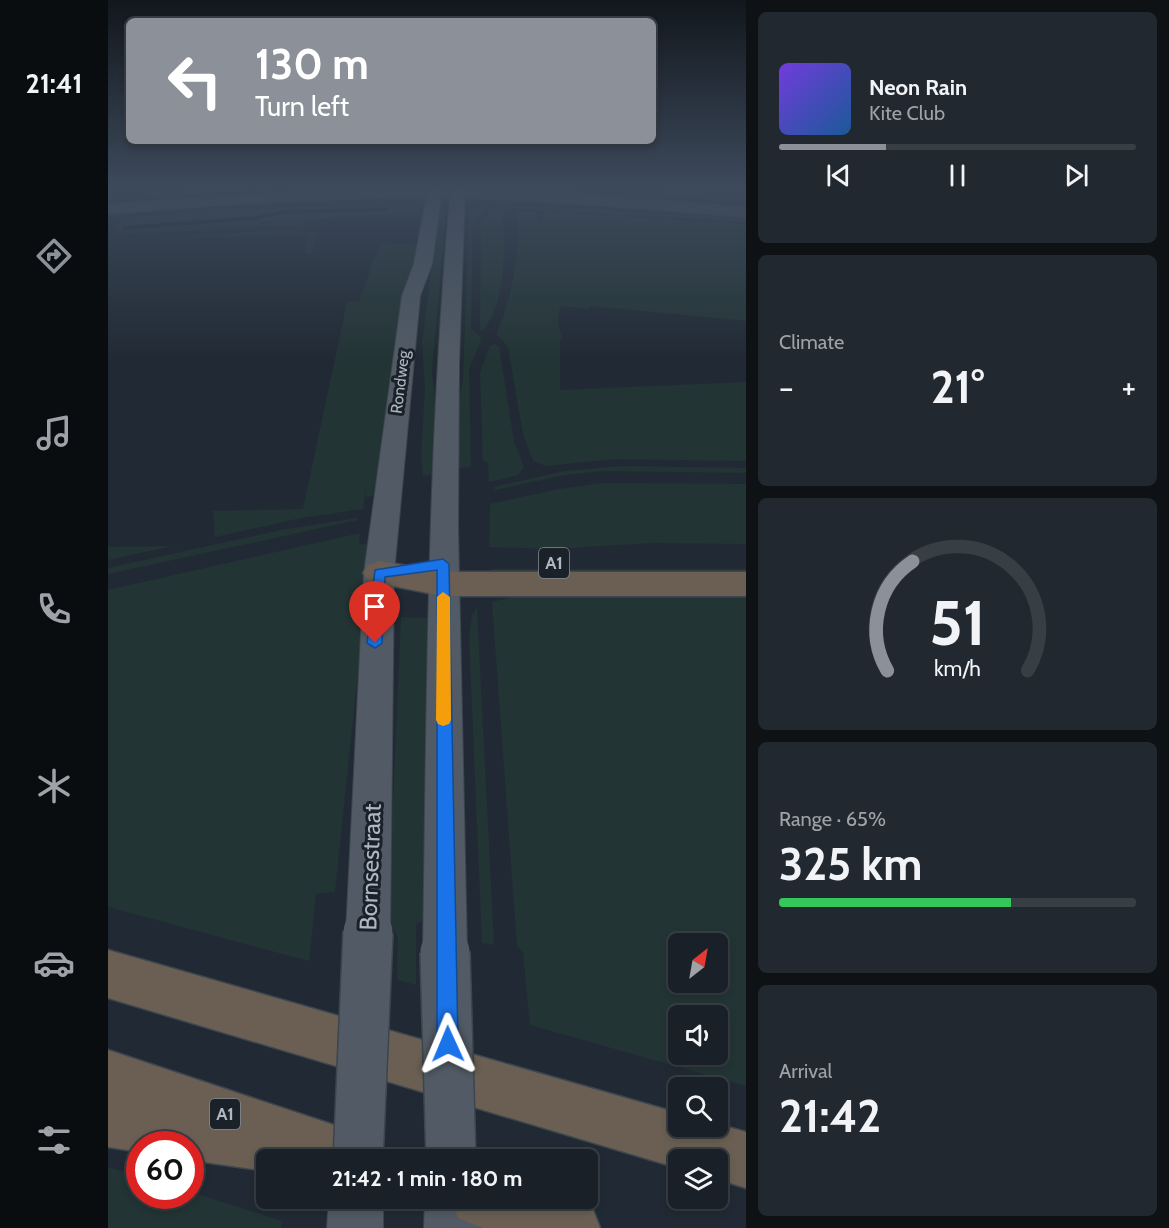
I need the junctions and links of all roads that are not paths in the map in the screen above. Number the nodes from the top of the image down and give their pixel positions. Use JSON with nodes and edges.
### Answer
{"nodes":[{"id":1,"x":426,"y":245,"type":"edge"},
{"id":2,"x":456,"y":245,"type":"edge"},
{"id":3,"x":381,"y":556,"type":"junction"},
{"id":4,"x":746,"y":563,"type":"edge"},
{"id":5,"x":443,"y":574,"type":"junction"},
{"id":6,"x":746,"y":584,"type":"edge"},
{"id":7,"x":108,"y":974,"type":"edge"},
{"id":8,"x":108,"y":1076,"type":"edge"},
{"id":9,"x":108,"y":1120,"type":"edge"},
{"id":10,"x":256,"y":1149,"type":"edge"},
{"id":11,"x":302,"y":1149,"type":"edge"},
{"id":12,"x":353,"y":1149,"type":"edge"},
{"id":13,"x":451,"y":1149,"type":"edge"},
{"id":14,"x":742,"y":1158,"type":"edge"},
{"id":15,"x":354,"y":1209,"type":"edge"},
{"id":16,"x":452,"y":1209,"type":"edge"},
{"id":17,"x":512,"y":1209,"type":"edge"},
{"id":18,"x":355,"y":1228,"type":"edge"},
{"id":19,"x":452,"y":1228,"type":"edge"},
{"id":20,"x":571,"y":1228,"type":"edge"}],
"edges":[{"from":1,"to":3,"type":"main road","name":"Rondweg"},
{"from":2,"to":5,"type":"main road"},
{"from":3,"to":5,"type":"highway"},
{"from":3,"to":12,"type":"main road","name":"Bornsestraat","bridge":true},
{"from":4,"to":5,"type":"highway","number":"A1"},
{"from":5,"to":6,"type":"highway","number":"A1"},
{"from":5,"to":13,"type":"main road","bridge":true},
{"from":7,"to":14,"type":"highway"},
{"from":8,"to":11,"type":"highway","number":"A1"},
{"from":9,"to":10,"type":"highway","number":"A1"},
{"from":15,"to":18,"type":"main road","name":"Bornsestraat"},
{"from":16,"to":19,"type":"main road"},
{"from":17,"to":20,"type":"highway"}]}
